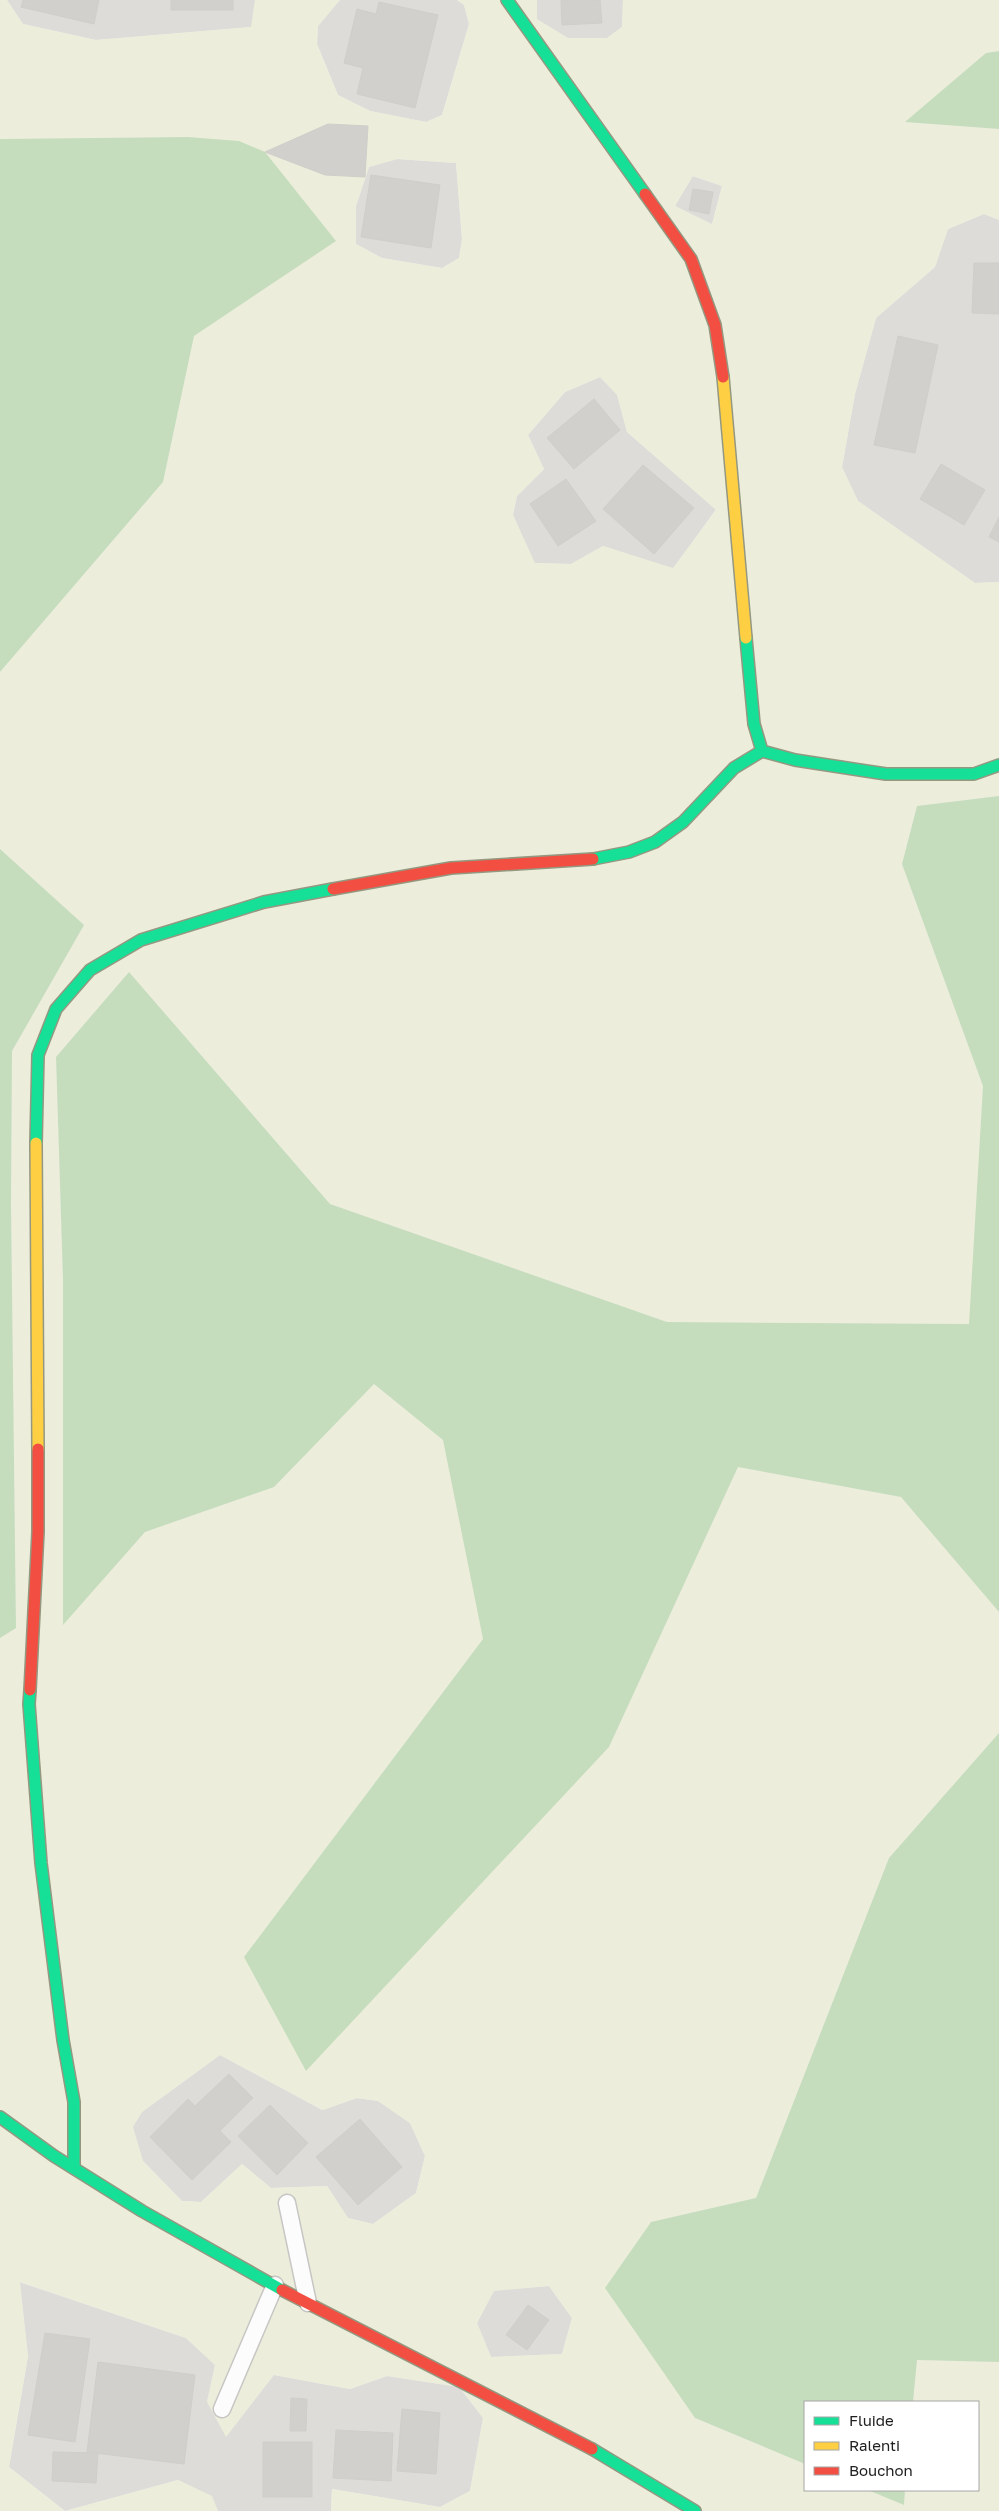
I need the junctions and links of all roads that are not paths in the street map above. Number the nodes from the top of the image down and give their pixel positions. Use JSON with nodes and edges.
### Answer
{"nodes":[{"id":1,"x":507,"y":0,"type":"edge"},
{"id":2,"x":762,"y":751,"type":"junction"},
{"id":3,"x":999,"y":766,"type":"edge"},
{"id":4,"x":0,"y":2117,"type":"edge"},
{"id":5,"x":74,"y":2168,"type":"junction"},
{"id":6,"x":287,"y":2203,"type":"dead end"},
{"id":7,"x":275,"y":2285,"type":"junction"},
{"id":8,"x":308,"y":2303,"type":"junction"},
{"id":9,"x":222,"y":2409,"type":"dead end"},
{"id":10,"x":695,"y":2511,"type":"edge"}],
"edges":[{"from":1,"to":2,"type":"street"},
{"from":2,"to":3,"type":"street"},
{"from":2,"to":5,"type":"street"},
{"from":4,"to":5,"type":"street"},
{"from":5,"to":7,"type":"street"},
{"from":6,"to":8,"type":"lane"},
{"from":7,"to":8,"type":"street"},
{"from":7,"to":9,"type":"lane"},
{"from":8,"to":10,"type":"street"}]}
